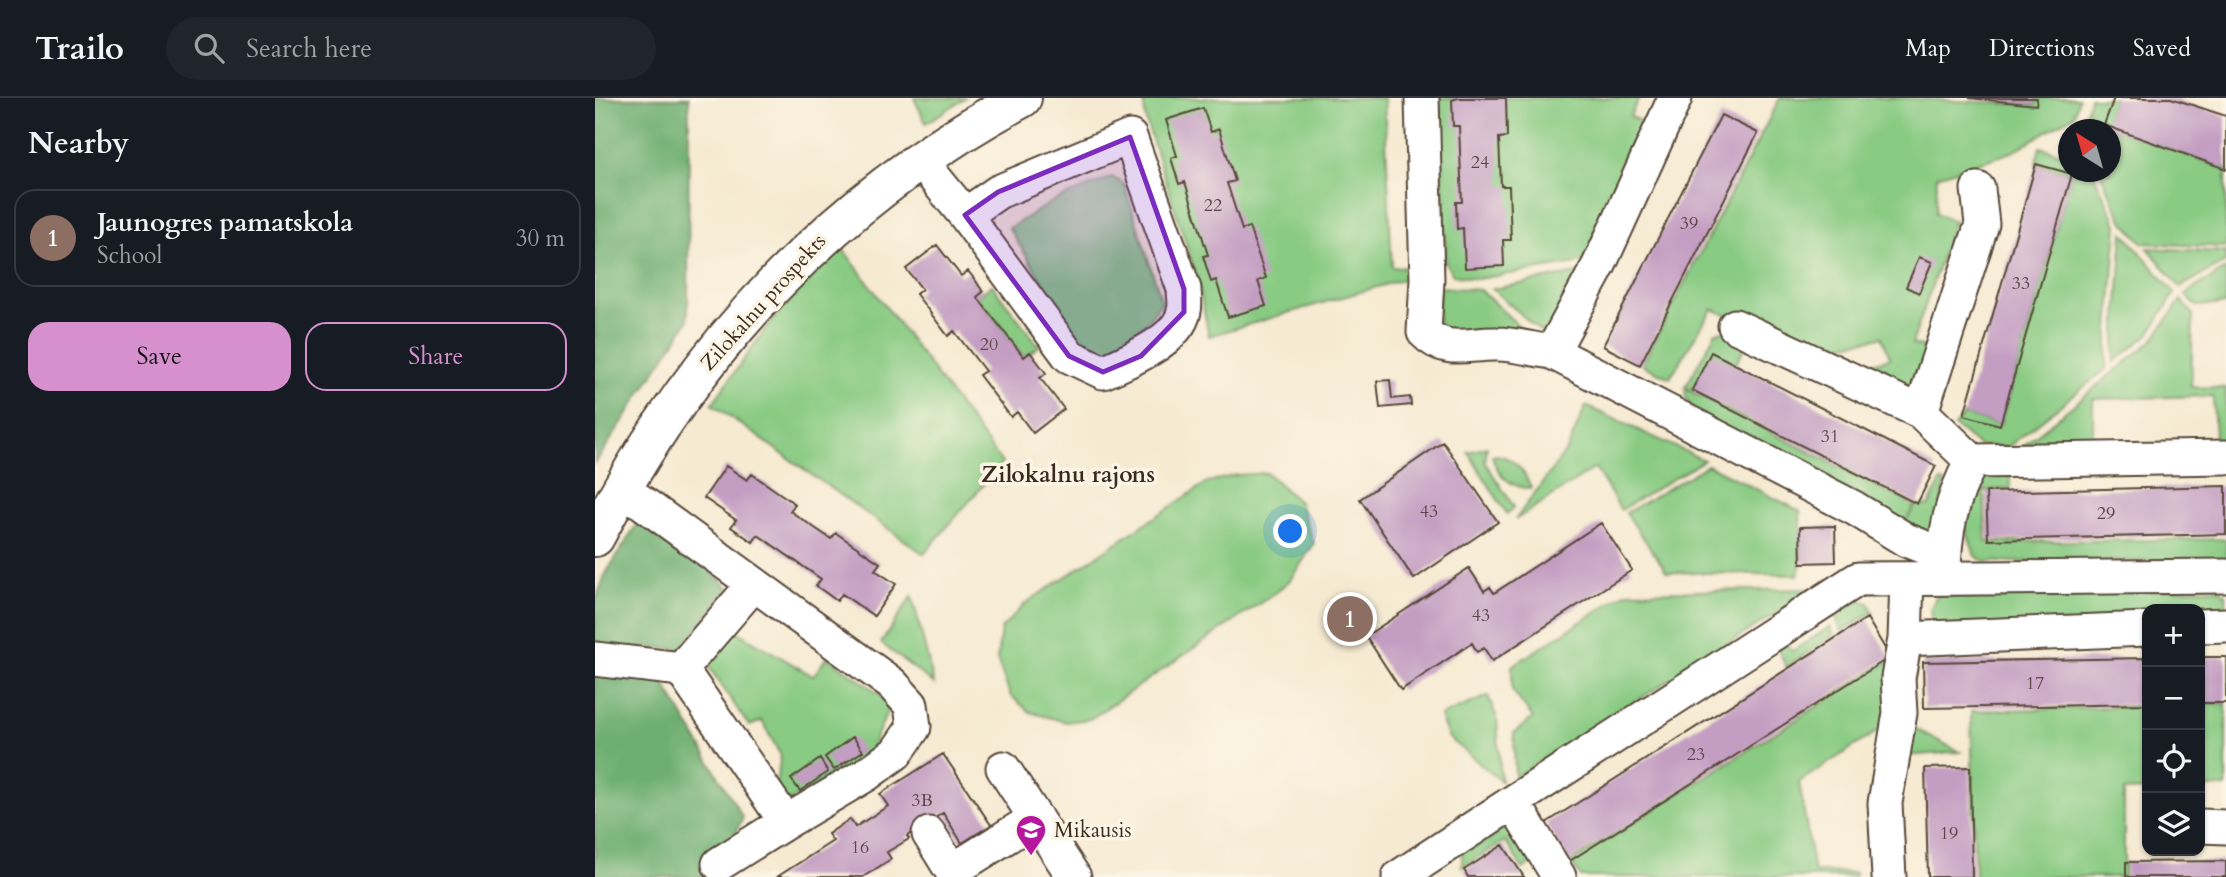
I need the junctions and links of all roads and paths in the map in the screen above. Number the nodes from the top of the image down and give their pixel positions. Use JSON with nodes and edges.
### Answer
{"nodes":[{"id":1,"x":1022,"y":98,"type":"edge"},
{"id":2,"x":1422,"y":98,"type":"edge"},
{"id":3,"x":1675,"y":98,"type":"edge"},
{"id":4,"x":920,"y":160,"type":"junction"},
{"id":5,"x":1978,"y":188,"type":"dead end"},
{"id":6,"x":965,"y":215,"type":"junction"},
{"id":7,"x":1735,"y":326,"type":"dead end"},
{"id":8,"x":1552,"y":352,"type":"junction"},
{"id":9,"x":1921,"y":412,"type":"junction"},
{"id":10,"x":2226,"y":457,"type":"edge"},
{"id":11,"x":1972,"y":461,"type":"junction"},
{"id":12,"x":619,"y":492,"type":"junction"},
{"id":13,"x":595,"y":537,"type":"edge"},
{"id":14,"x":1944,"y":567,"type":"junction"},
{"id":15,"x":2226,"y":576,"type":"edge"},
{"id":16,"x":1907,"y":579,"type":"junction"},
{"id":17,"x":754,"y":584,"type":"junction"},
{"id":18,"x":2226,"y":625,"type":"edge"},
{"id":19,"x":2205,"y":626,"type":"edge"},
{"id":20,"x":2142,"y":629,"type":"edge"},
{"id":21,"x":1905,"y":639,"type":"junction"},
{"id":22,"x":595,"y":659,"type":"edge"},
{"id":23,"x":681,"y":669,"type":"junction"},
{"id":24,"x":1898,"y":729,"type":"junction"},
{"id":25,"x":1866,"y":749,"type":"dead end"},
{"id":26,"x":1003,"y":768,"type":"dead end"},
{"id":27,"x":1513,"y":802,"type":"junction"},
{"id":28,"x":1036,"y":818,"type":"junction"},
{"id":29,"x":786,"y":822,"type":"junction"},
{"id":30,"x":2205,"y":827,"type":"edge"},
{"id":31,"x":2226,"y":827,"type":"edge"},
{"id":32,"x":929,"y":834,"type":"dead end"},
{"id":33,"x":719,"y":864,"type":"dead end"},
{"id":34,"x":1074,"y":877,"type":"edge"},
{"id":35,"x":1399,"y":877,"type":"edge"},
{"id":36,"x":1559,"y":877,"type":"edge"},
{"id":37,"x":1889,"y":877,"type":"edge"}],
"edges":[{"from":1,"to":4,"type":"main road","name":"Zilokalnu prospekts"},
{"from":2,"to":8,"type":"street"},
{"from":3,"to":8,"type":"street"},
{"from":4,"to":6,"type":"street"},
{"from":4,"to":12,"type":"main road","name":"Zilokalnu prospekts"},
{"from":5,"to":9,"type":"street"},
{"from":6,"to":6,"type":"street"},
{"from":7,"to":9,"type":"street"},
{"from":8,"to":14,"type":"street"},
{"from":9,"to":11,"type":"street"},
{"from":10,"to":11,"type":"street"},
{"from":11,"to":14,"type":"street"},
{"from":12,"to":13,"type":"main road","name":"Zilokalnu prospekts"},
{"from":12,"to":17,"type":"street"},
{"from":14,"to":15,"type":"street"},
{"from":14,"to":16,"type":"street"},
{"from":16,"to":21,"type":"street"},
{"from":16,"to":27,"type":"street"},
{"from":17,"to":23,"type":"street"},
{"from":17,"to":29,"type":"street"},
{"from":18,"to":19,"type":"street"},
{"from":20,"to":21,"type":"street"},
{"from":21,"to":24,"type":"street"},
{"from":22,"to":23,"type":"street"},
{"from":23,"to":29,"type":"street"},
{"from":24,"to":25,"type":"street"},
{"from":24,"to":37,"type":"street"},
{"from":26,"to":28,"type":"street"},
{"from":27,"to":35,"type":"street"},
{"from":27,"to":36,"type":"street"},
{"from":28,"to":32,"type":"street"},
{"from":28,"to":34,"type":"street"},
{"from":29,"to":33,"type":"street"},
{"from":30,"to":31,"type":"street"}]}
